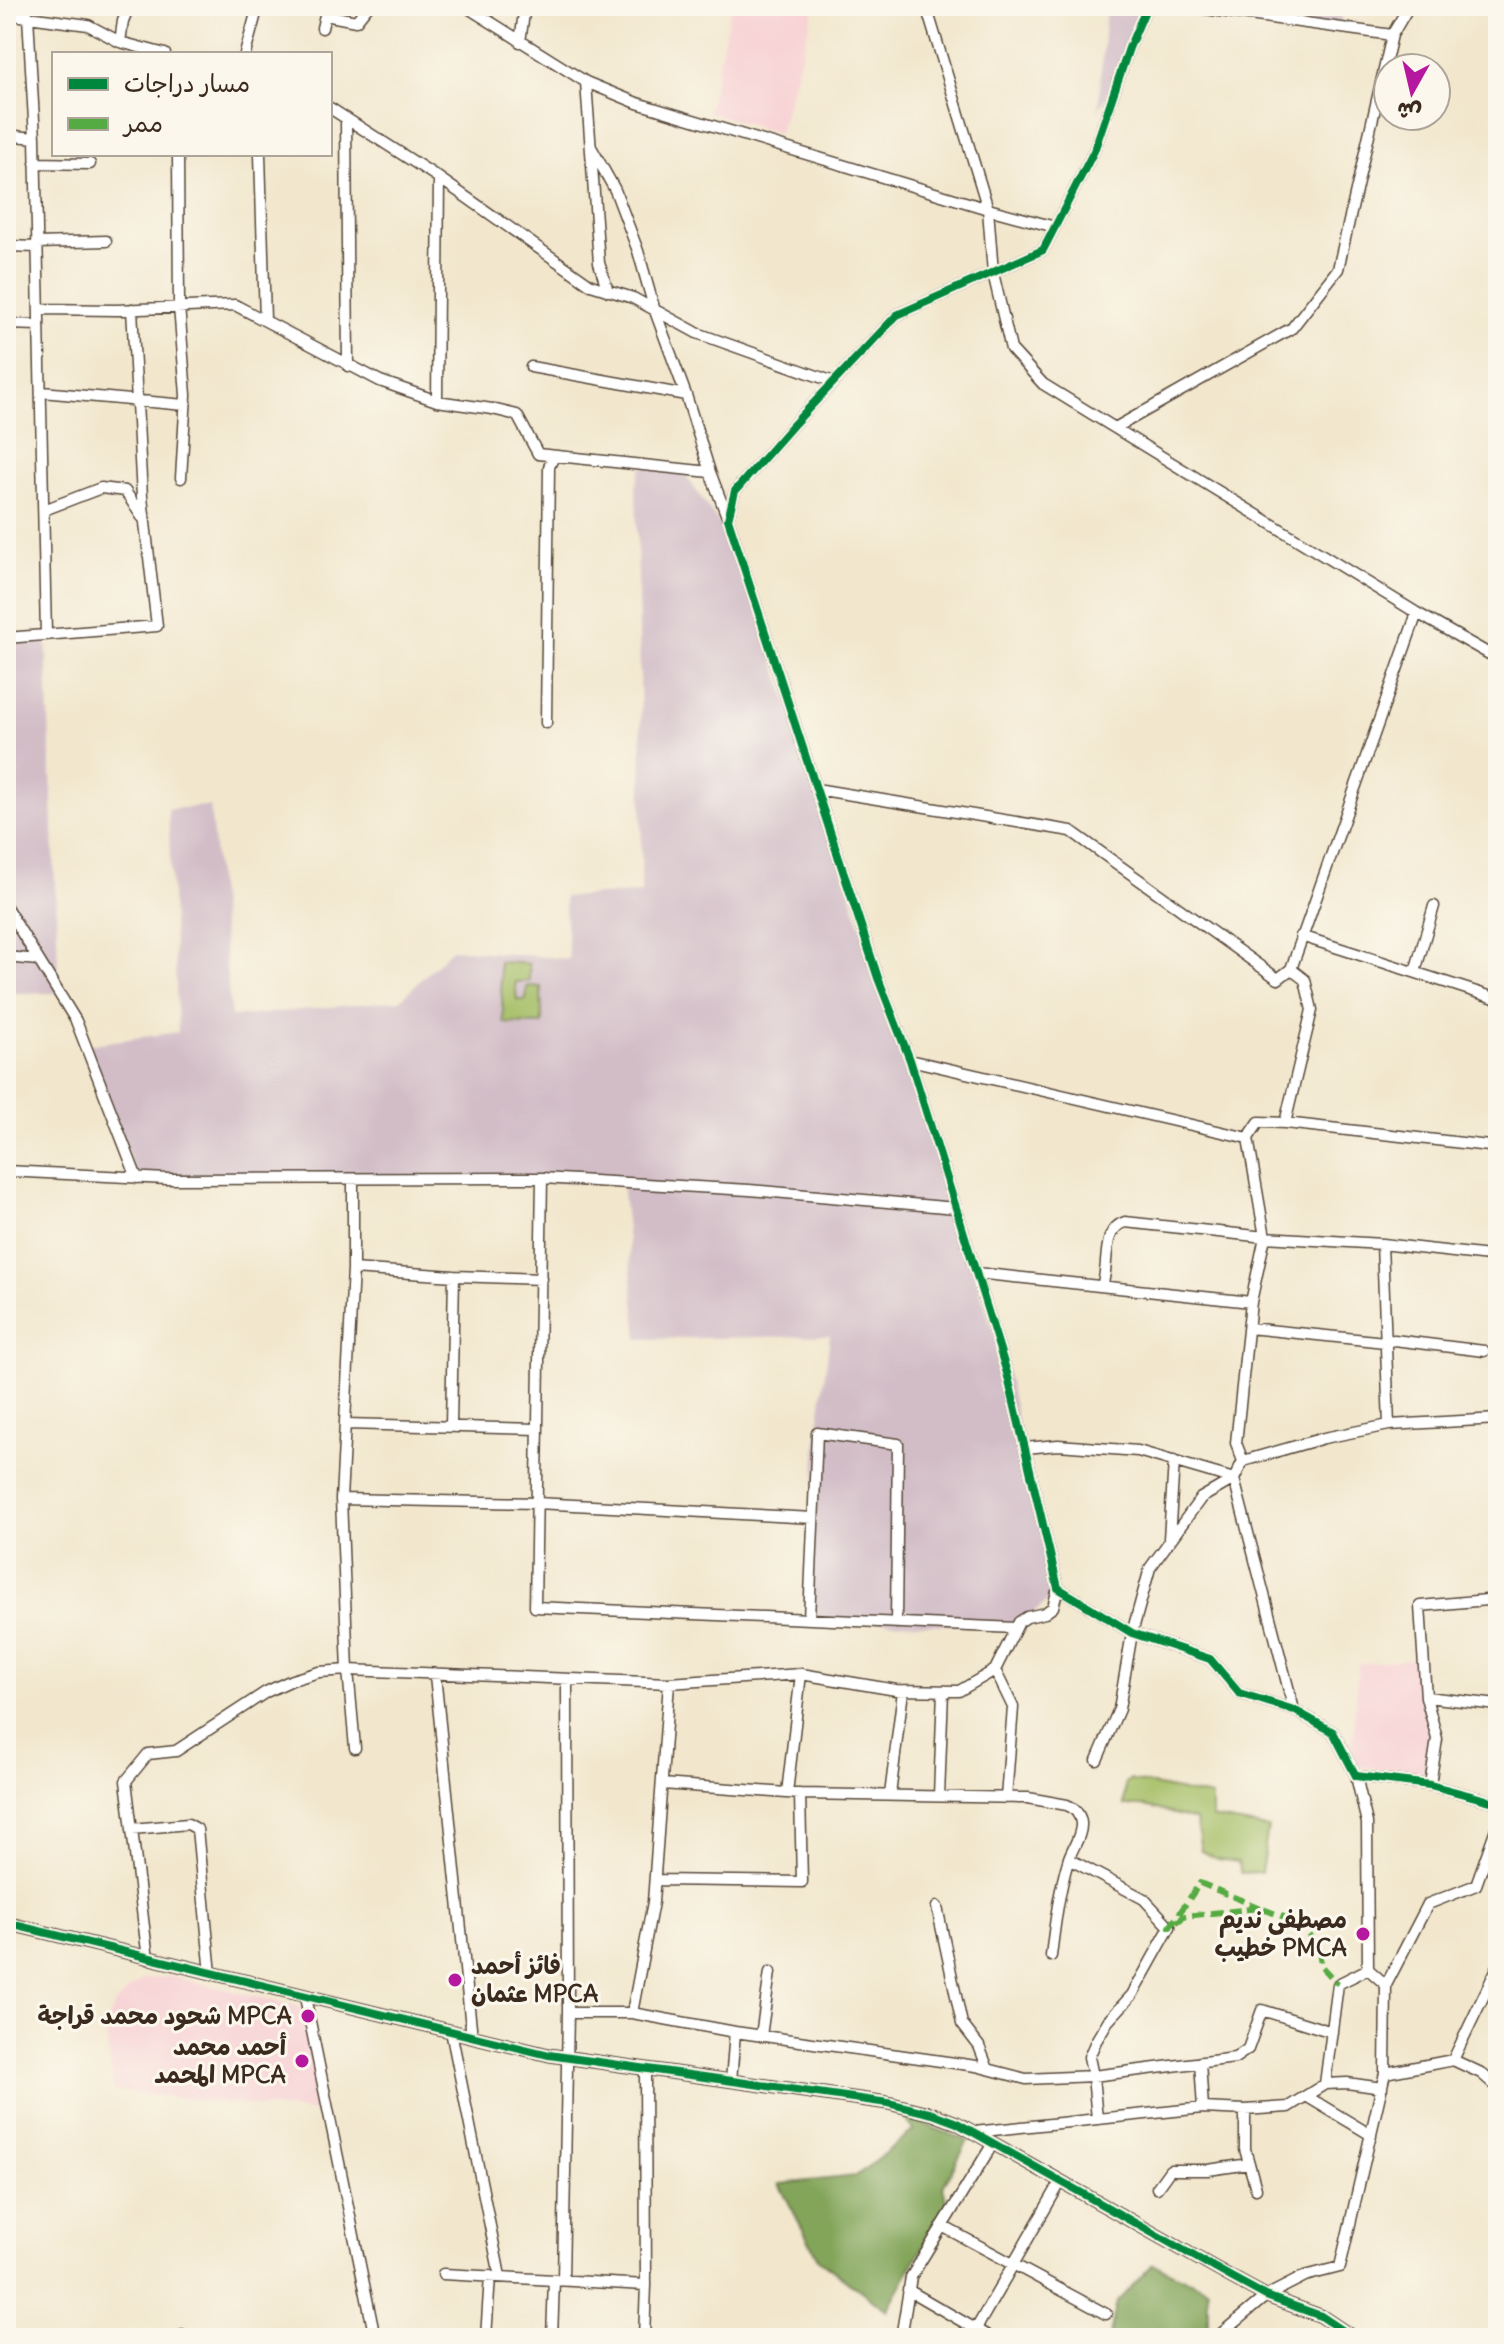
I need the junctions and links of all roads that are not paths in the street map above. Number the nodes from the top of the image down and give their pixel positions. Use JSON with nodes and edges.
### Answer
{"nodes":[{"id":1,"x":129,"y":6,"type":"edge"},
{"id":2,"x":258,"y":6,"type":"edge"},
{"id":3,"x":368,"y":6,"type":"edge"},
{"id":4,"x":465,"y":6,"type":"edge"},
{"id":5,"x":525,"y":6,"type":"edge"},
{"id":6,"x":926,"y":6,"type":"edge"},
{"id":7,"x":1147,"y":6,"type":"edge"},
{"id":8,"x":1184,"y":6,"type":"edge"},
{"id":9,"x":1409,"y":6,"type":"edge"},
{"id":10,"x":26,"y":11,"type":"edge"},
{"id":11,"x":6,"y":14,"type":"edge"},
{"id":12,"x":322,"y":28,"type":"dead end"},
{"id":13,"x":1392,"y":35,"type":"junction"},
{"id":14,"x":120,"y":42,"type":"junction"},
{"id":15,"x":520,"y":42,"type":"junction"},
{"id":16,"x":158,"y":52,"type":"edge"},
{"id":17,"x":246,"y":52,"type":"edge"},
{"id":18,"x":586,"y":82,"type":"junction"},
{"id":19,"x":332,"y":109,"type":"edge"},
{"id":20,"x":346,"y":118,"type":"junction"},
{"id":21,"x":6,"y":135,"type":"edge"},
{"id":22,"x":35,"y":138,"type":"junction"},
{"id":23,"x":591,"y":147,"type":"junction"},
{"id":24,"x":178,"y":156,"type":"edge"},
{"id":25,"x":260,"y":156,"type":"edge"},
{"id":26,"x":35,"y":163,"type":"junction"},
{"id":27,"x":90,"y":164,"type":"dead end"},
{"id":28,"x":439,"y":178,"type":"junction"},
{"id":29,"x":988,"y":209,"type":"junction"},
{"id":30,"x":1055,"y":227,"type":"junction"},
{"id":31,"x":106,"y":241,"type":"dead end"},
{"id":32,"x":37,"y":245,"type":"junction"},
{"id":33,"x":6,"y":246,"type":"edge"},
{"id":34,"x":993,"y":273,"type":"junction"},
{"id":35,"x":608,"y":291,"type":"junction"},
{"id":36,"x":179,"y":306,"type":"junction"},
{"id":37,"x":39,"y":309,"type":"junction"},
{"id":38,"x":132,"y":309,"type":"junction"},
{"id":39,"x":655,"y":311,"type":"junction"},
{"id":40,"x":265,"y":320,"type":"junction"},
{"id":41,"x":6,"y":324,"type":"edge"},
{"id":42,"x":39,"y":325,"type":"junction"},
{"id":43,"x":348,"y":366,"type":"junction"},
{"id":44,"x":531,"y":367,"type":"dead end"},
{"id":45,"x":834,"y":382,"type":"junction"},
{"id":46,"x":42,"y":392,"type":"junction"},
{"id":47,"x":686,"y":395,"type":"junction"},
{"id":48,"x":437,"y":401,"type":"junction"},
{"id":49,"x":136,"y":402,"type":"junction"},
{"id":50,"x":185,"y":405,"type":"junction"},
{"id":51,"x":1115,"y":428,"type":"junction"},
{"id":52,"x":554,"y":456,"type":"junction"},
{"id":53,"x":710,"y":472,"type":"junction"},
{"id":54,"x":181,"y":478,"type":"dead end"},
{"id":55,"x":44,"y":510,"type":"junction"},
{"id":56,"x":728,"y":519,"type":"junction"},
{"id":57,"x":145,"y":522,"type":"junction"},
{"id":58,"x":1417,"y":613,"type":"junction"},
{"id":59,"x":46,"y":635,"type":"junction"},
{"id":60,"x":6,"y":638,"type":"edge"},
{"id":61,"x":1498,"y":659,"type":"edge"},
{"id":62,"x":546,"y":723,"type":"dead end"},
{"id":63,"x":816,"y":789,"type":"junction"},
{"id":64,"x":1434,"y":906,"type":"dead end"},
{"id":65,"x":6,"y":907,"type":"edge"},
{"id":66,"x":1301,"y":936,"type":"junction"},
{"id":67,"x":6,"y":957,"type":"edge"},
{"id":68,"x":38,"y":960,"type":"junction"},
{"id":69,"x":1291,"y":969,"type":"junction"},
{"id":70,"x":1415,"y":972,"type":"junction"},
{"id":71,"x":1498,"y":999,"type":"edge"},
{"id":72,"x":910,"y":1060,"type":"junction"},
{"id":73,"x":1285,"y":1123,"type":"junction"},
{"id":74,"x":1248,"y":1138,"type":"junction"},
{"id":75,"x":1498,"y":1147,"type":"edge"},
{"id":76,"x":6,"y":1171,"type":"edge"},
{"id":77,"x":137,"y":1178,"type":"junction"},
{"id":78,"x":542,"y":1178,"type":"junction"},
{"id":79,"x":353,"y":1179,"type":"junction"},
{"id":80,"x":956,"y":1208,"type":"junction"},
{"id":81,"x":1265,"y":1237,"type":"junction"},
{"id":82,"x":1382,"y":1244,"type":"junction"},
{"id":83,"x":1498,"y":1257,"type":"edge"},
{"id":84,"x":353,"y":1269,"type":"junction"},
{"id":85,"x":976,"y":1273,"type":"junction"},
{"id":86,"x":454,"y":1276,"type":"junction"},
{"id":87,"x":541,"y":1279,"type":"junction"},
{"id":88,"x":1102,"y":1286,"type":"junction"},
{"id":89,"x":1251,"y":1302,"type":"junction"},
{"id":90,"x":1249,"y":1328,"type":"junction"},
{"id":91,"x":1385,"y":1342,"type":"junction"},
{"id":92,"x":1484,"y":1351,"type":"dead end"},
{"id":93,"x":1498,"y":1419,"type":"edge"},
{"id":94,"x":345,"y":1424,"type":"junction"},
{"id":95,"x":1389,"y":1425,"type":"junction"},
{"id":96,"x":451,"y":1426,"type":"junction"},
{"id":97,"x":538,"y":1429,"type":"junction"},
{"id":98,"x":1025,"y":1448,"type":"junction"},
{"id":99,"x":1174,"y":1461,"type":"junction"},
{"id":100,"x":1243,"y":1461,"type":"junction"},
{"id":101,"x":1234,"y":1479,"type":"junction"},
{"id":102,"x":341,"y":1499,"type":"junction"},
{"id":103,"x":537,"y":1503,"type":"junction"},
{"id":104,"x":813,"y":1518,"type":"junction"},
{"id":105,"x":1169,"y":1540,"type":"junction"},
{"id":106,"x":1058,"y":1588,"type":"junction"},
{"id":107,"x":1498,"y":1599,"type":"edge"},
{"id":108,"x":809,"y":1619,"type":"junction"},
{"id":109,"x":896,"y":1623,"type":"junction"},
{"id":110,"x":1016,"y":1628,"type":"junction"},
{"id":111,"x":1132,"y":1633,"type":"junction"},
{"id":112,"x":348,"y":1670,"type":"junction"},
{"id":113,"x":995,"y":1670,"type":"junction"},
{"id":114,"x":801,"y":1674,"type":"junction"},
{"id":115,"x":435,"y":1675,"type":"junction"},
{"id":116,"x":567,"y":1680,"type":"junction"},
{"id":117,"x":669,"y":1683,"type":"junction"},
{"id":118,"x":903,"y":1691,"type":"junction"},
{"id":119,"x":943,"y":1691,"type":"junction"},
{"id":120,"x":1426,"y":1697,"type":"junction"},
{"id":121,"x":1498,"y":1705,"type":"edge"},
{"id":122,"x":1294,"y":1710,"type":"junction"},
{"id":123,"x":355,"y":1748,"type":"dead end"},
{"id":124,"x":1097,"y":1760,"type":"dead end"},
{"id":125,"x":1356,"y":1776,"type":"junction"},
{"id":126,"x":662,"y":1784,"type":"junction"},
{"id":127,"x":1430,"y":1785,"type":"junction"},
{"id":128,"x":787,"y":1793,"type":"junction"},
{"id":129,"x":800,"y":1794,"type":"junction"},
{"id":130,"x":890,"y":1795,"type":"junction"},
{"id":131,"x":939,"y":1796,"type":"junction"},
{"id":132,"x":1006,"y":1798,"type":"junction"},
{"id":133,"x":1498,"y":1803,"type":"edge"},
{"id":134,"x":1498,"y":1823,"type":"edge"},
{"id":135,"x":132,"y":1829,"type":"junction"},
{"id":136,"x":1069,"y":1859,"type":"junction"},
{"id":137,"x":655,"y":1880,"type":"junction"},
{"id":138,"x":937,"y":1907,"type":"dead end"},
{"id":139,"x":6,"y":1923,"type":"edge"},
{"id":140,"x":1051,"y":1956,"type":"dead end"},
{"id":141,"x":148,"y":1959,"type":"junction"},
{"id":142,"x":1498,"y":1966,"type":"edge"},
{"id":143,"x":1368,"y":1969,"type":"junction"},
{"id":144,"x":770,"y":1972,"type":"dead end"},
{"id":145,"x":211,"y":1974,"type":"junction"},
{"id":146,"x":1386,"y":1985,"type":"junction"},
{"id":147,"x":305,"y":1997,"type":"junction"},
{"id":148,"x":568,"y":2013,"type":"junction"},
{"id":149,"x":632,"y":2013,"type":"junction"},
{"id":150,"x":451,"y":2031,"type":"junction"},
{"id":151,"x":735,"y":2032,"type":"junction"},
{"id":152,"x":1332,"y":2032,"type":"junction"},
{"id":153,"x":761,"y":2036,"type":"junction"},
{"id":154,"x":472,"y":2037,"type":"junction"},
{"id":155,"x":565,"y":2058,"type":"junction"},
{"id":156,"x":1453,"y":2060,"type":"junction"},
{"id":157,"x":1200,"y":2062,"type":"junction"},
{"id":158,"x":988,"y":2069,"type":"junction"},
{"id":159,"x":645,"y":2070,"type":"junction"},
{"id":160,"x":1385,"y":2073,"type":"junction"},
{"id":161,"x":1093,"y":2076,"type":"junction"},
{"id":162,"x":731,"y":2081,"type":"junction"},
{"id":163,"x":1325,"y":2084,"type":"junction"},
{"id":164,"x":1382,"y":2088,"type":"junction"},
{"id":165,"x":1498,"y":2088,"type":"edge"},
{"id":166,"x":1306,"y":2096,"type":"junction"},
{"id":167,"x":1203,"y":2108,"type":"junction"},
{"id":168,"x":1245,"y":2110,"type":"junction"},
{"id":169,"x":1097,"y":2119,"type":"junction"},
{"id":170,"x":972,"y":2133,"type":"junction"},
{"id":171,"x":1371,"y":2135,"type":"junction"},
{"id":172,"x":992,"y":2145,"type":"junction"},
{"id":173,"x":1249,"y":2164,"type":"junction"},
{"id":174,"x":1060,"y":2183,"type":"junction"},
{"id":175,"x":1157,"y":2188,"type":"dead end"},
{"id":176,"x":1256,"y":2189,"type":"dead end"},
{"id":177,"x":942,"y":2226,"type":"junction"},
{"id":178,"x":1013,"y":2264,"type":"junction"},
{"id":179,"x":443,"y":2274,"type":"dead end"},
{"id":180,"x":495,"y":2276,"type":"junction"},
{"id":181,"x":559,"y":2280,"type":"junction"},
{"id":182,"x":646,"y":2285,"type":"junction"},
{"id":183,"x":908,"y":2290,"type":"junction"},
{"id":184,"x":1266,"y":2296,"type":"junction"},
{"id":185,"x":1106,"y":2314,"type":"dead end"},
{"id":186,"x":976,"y":2329,"type":"junction"},
{"id":187,"x":375,"y":2338,"type":"edge"},
{"id":188,"x":486,"y":2338,"type":"edge"},
{"id":189,"x":552,"y":2338,"type":"edge"},
{"id":190,"x":644,"y":2338,"type":"edge"},
{"id":191,"x":901,"y":2338,"type":"edge"},
{"id":192,"x":991,"y":2338,"type":"edge"},
{"id":193,"x":1216,"y":2338,"type":"edge"},
{"id":194,"x":1354,"y":2338,"type":"edge"}],
"edges":[{"from":1,"to":14,"type":"street"},
{"from":2,"to":17,"type":"street"},
{"from":3,"to":12,"type":"street"},
{"from":4,"to":15,"type":"street"},
{"from":5,"to":15,"type":"street"},
{"from":6,"to":29,"type":"street"},
{"from":7,"to":30,"type":"street"},
{"from":8,"to":13,"type":"street"},
{"from":9,"to":13,"type":"street"},
{"from":10,"to":11,"type":"street"},
{"from":10,"to":14,"type":"street"},
{"from":10,"to":22,"type":"street"},
{"from":13,"to":51,"type":"street"},
{"from":14,"to":16,"type":"street"},
{"from":15,"to":18,"type":"street"},
{"from":18,"to":23,"type":"street"},
{"from":18,"to":29,"type":"street"},
{"from":19,"to":20,"type":"street"},
{"from":20,"to":28,"type":"street"},
{"from":20,"to":43,"type":"street"},
{"from":21,"to":22,"type":"street"},
{"from":22,"to":26,"type":"street"},
{"from":23,"to":35,"type":"street"},
{"from":23,"to":39,"type":"street"},
{"from":24,"to":36,"type":"street"},
{"from":25,"to":40,"type":"street"},
{"from":26,"to":27,"type":"street"},
{"from":26,"to":32,"type":"street"},
{"from":28,"to":35,"type":"street"},
{"from":28,"to":48,"type":"street"},
{"from":29,"to":30,"type":"street"},
{"from":29,"to":34,"type":"street"},
{"from":30,"to":34,"type":"street"},
{"from":31,"to":32,"type":"street"},
{"from":32,"to":33,"type":"street"},
{"from":32,"to":37,"type":"street"},
{"from":34,"to":45,"type":"street"},
{"from":34,"to":51,"type":"street"},
{"from":35,"to":39,"type":"street"},
{"from":36,"to":38,"type":"street"},
{"from":36,"to":40,"type":"street"},
{"from":36,"to":50,"type":"street"},
{"from":37,"to":38,"type":"street"},
{"from":37,"to":42,"type":"street"},
{"from":38,"to":49,"type":"street"},
{"from":39,"to":45,"type":"street"},
{"from":39,"to":47,"type":"street"},
{"from":40,"to":43,"type":"street"},
{"from":41,"to":42,"type":"street"},
{"from":42,"to":46,"type":"street"},
{"from":43,"to":48,"type":"street"},
{"from":44,"to":47,"type":"street"},
{"from":45,"to":56,"type":"street"},
{"from":46,"to":49,"type":"street"},
{"from":46,"to":55,"type":"street"},
{"from":47,"to":53,"type":"street"},
{"from":48,"to":52,"type":"street"},
{"from":49,"to":50,"type":"street"},
{"from":49,"to":57,"type":"street"},
{"from":50,"to":54,"type":"street"},
{"from":51,"to":58,"type":"street"},
{"from":52,"to":53,"type":"street"},
{"from":52,"to":62,"type":"street"},
{"from":53,"to":56,"type":"street"},
{"from":55,"to":57,"type":"street"},
{"from":55,"to":59,"type":"street"},
{"from":56,"to":63,"type":"street"},
{"from":57,"to":59,"type":"street"},
{"from":58,"to":61,"type":"street"},
{"from":58,"to":66,"type":"street"},
{"from":59,"to":60,"type":"street"},
{"from":63,"to":69,"type":"street"},
{"from":63,"to":72,"type":"street"},
{"from":64,"to":70,"type":"street"},
{"from":65,"to":68,"type":"street"},
{"from":66,"to":69,"type":"street"},
{"from":66,"to":70,"type":"street"},
{"from":67,"to":68,"type":"street"},
{"from":68,"to":77,"type":"street"},
{"from":69,"to":73,"type":"street"},
{"from":70,"to":71,"type":"street"},
{"from":72,"to":74,"type":"street"},
{"from":72,"to":80,"type":"street"},
{"from":73,"to":74,"type":"street"},
{"from":73,"to":75,"type":"street"},
{"from":74,"to":81,"type":"street"},
{"from":76,"to":77,"type":"street"},
{"from":77,"to":79,"type":"street"},
{"from":78,"to":79,"type":"street"},
{"from":78,"to":80,"type":"street"},
{"from":78,"to":87,"type":"street"},
{"from":79,"to":84,"type":"street"},
{"from":80,"to":85,"type":"street"},
{"from":81,"to":82,"type":"street"},
{"from":81,"to":88,"type":"street"},
{"from":81,"to":89,"type":"street"},
{"from":82,"to":83,"type":"street"},
{"from":82,"to":91,"type":"street"},
{"from":84,"to":86,"type":"street"},
{"from":84,"to":94,"type":"street"},
{"from":85,"to":88,"type":"street"},
{"from":85,"to":98,"type":"street"},
{"from":86,"to":87,"type":"street"},
{"from":86,"to":96,"type":"street"},
{"from":87,"to":97,"type":"street"},
{"from":88,"to":89,"type":"street"},
{"from":89,"to":90,"type":"street"},
{"from":90,"to":91,"type":"street"},
{"from":90,"to":100,"type":"street"},
{"from":91,"to":92,"type":"street"},
{"from":91,"to":95,"type":"street"},
{"from":93,"to":95,"type":"street"},
{"from":94,"to":96,"type":"street"},
{"from":94,"to":102,"type":"street"},
{"from":95,"to":100,"type":"street"},
{"from":96,"to":97,"type":"street"},
{"from":97,"to":103,"type":"street"},
{"from":98,"to":99,"type":"street"},
{"from":98,"to":106,"type":"street"},
{"from":99,"to":101,"type":"street"},
{"from":99,"to":105,"type":"street"},
{"from":100,"to":101,"type":"street"},
{"from":101,"to":105,"type":"street"},
{"from":101,"to":122,"type":"street"},
{"from":102,"to":103,"type":"street"},
{"from":102,"to":112,"type":"street"},
{"from":103,"to":104,"type":"street"},
{"from":103,"to":108,"type":"street"},
{"from":104,"to":108,"type":"street"},
{"from":104,"to":109,"type":"street"},
{"from":105,"to":111,"type":"street"},
{"from":106,"to":110,"type":"street"},
{"from":106,"to":111,"type":"street"},
{"from":107,"to":120,"type":"street"},
{"from":108,"to":109,"type":"street"},
{"from":109,"to":110,"type":"street"},
{"from":110,"to":113,"type":"street"},
{"from":111,"to":122,"type":"street"},
{"from":111,"to":124,"type":"street"},
{"from":112,"to":115,"type":"street"},
{"from":112,"to":123,"type":"street"},
{"from":112,"to":135,"type":"street"},
{"from":113,"to":119,"type":"street"},
{"from":113,"to":132,"type":"street"},
{"from":114,"to":117,"type":"street"},
{"from":114,"to":118,"type":"street"},
{"from":114,"to":128,"type":"street"},
{"from":115,"to":116,"type":"street"},
{"from":115,"to":154,"type":"street"},
{"from":116,"to":117,"type":"street"},
{"from":116,"to":148,"type":"street"},
{"from":117,"to":126,"type":"street"},
{"from":118,"to":119,"type":"street"},
{"from":118,"to":130,"type":"street"},
{"from":119,"to":131,"type":"street"},
{"from":120,"to":121,"type":"street"},
{"from":120,"to":127,"type":"street"},
{"from":122,"to":125,"type":"street"},
{"from":125,"to":127,"type":"street"},
{"from":125,"to":143,"type":"street"},
{"from":126,"to":128,"type":"street"},
{"from":126,"to":137,"type":"street"},
{"from":127,"to":133,"type":"street"},
{"from":128,"to":129,"type":"street"},
{"from":129,"to":130,"type":"street"},
{"from":129,"to":137,"type":"street"},
{"from":130,"to":131,"type":"street"},
{"from":131,"to":132,"type":"street"},
{"from":132,"to":136,"type":"street"},
{"from":134,"to":146,"type":"street"},
{"from":135,"to":141,"type":"street"},
{"from":135,"to":145,"type":"street"},
{"from":136,"to":140,"type":"street"},
{"from":136,"to":161,"type":"street"},
{"from":137,"to":149,"type":"street"},
{"from":138,"to":158,"type":"street"},
{"from":139,"to":141,"type":"street"},
{"from":141,"to":145,"type":"street"},
{"from":142,"to":156,"type":"street"},
{"from":143,"to":146,"type":"street"},
{"from":143,"to":152,"type":"street"},
{"from":144,"to":153,"type":"street"},
{"from":145,"to":147,"type":"street"},
{"from":146,"to":160,"type":"street"},
{"from":147,"to":150,"type":"street"},
{"from":147,"to":187,"type":"street"},
{"from":148,"to":149,"type":"street"},
{"from":148,"to":155,"type":"street"},
{"from":149,"to":151,"type":"street"},
{"from":150,"to":154,"type":"street"},
{"from":150,"to":180,"type":"street"},
{"from":151,"to":153,"type":"street"},
{"from":151,"to":162,"type":"street"},
{"from":152,"to":157,"type":"street"},
{"from":152,"to":163,"type":"street"},
{"from":153,"to":158,"type":"street"},
{"from":154,"to":155,"type":"street"},
{"from":155,"to":159,"type":"street"},
{"from":155,"to":181,"type":"street"},
{"from":156,"to":160,"type":"street"},
{"from":156,"to":165,"type":"street"},
{"from":157,"to":161,"type":"street"},
{"from":157,"to":167,"type":"street"},
{"from":158,"to":161,"type":"street"},
{"from":159,"to":162,"type":"street"},
{"from":159,"to":182,"type":"street"},
{"from":160,"to":164,"type":"street"},
{"from":161,"to":169,"type":"street"},
{"from":162,"to":170,"type":"street"},
{"from":163,"to":164,"type":"street"},
{"from":163,"to":166,"type":"street"},
{"from":164,"to":171,"type":"street"},
{"from":166,"to":168,"type":"street"},
{"from":166,"to":171,"type":"street"},
{"from":167,"to":168,"type":"street"},
{"from":167,"to":169,"type":"street"},
{"from":168,"to":173,"type":"street"},
{"from":169,"to":170,"type":"street"},
{"from":170,"to":172,"type":"street"},
{"from":171,"to":184,"type":"street"},
{"from":172,"to":174,"type":"street"},
{"from":172,"to":177,"type":"street"},
{"from":173,"to":175,"type":"street"},
{"from":173,"to":176,"type":"street"},
{"from":174,"to":178,"type":"street"},
{"from":174,"to":184,"type":"street"},
{"from":177,"to":178,"type":"street"},
{"from":177,"to":183,"type":"street"},
{"from":178,"to":185,"type":"street"},
{"from":178,"to":186,"type":"street"},
{"from":179,"to":180,"type":"street"},
{"from":180,"to":181,"type":"street"},
{"from":180,"to":188,"type":"street"},
{"from":181,"to":182,"type":"street"},
{"from":181,"to":189,"type":"street"},
{"from":182,"to":190,"type":"street"},
{"from":183,"to":186,"type":"street"},
{"from":183,"to":191,"type":"street"},
{"from":184,"to":193,"type":"street"},
{"from":184,"to":194,"type":"street"},
{"from":186,"to":192,"type":"street"}]}
